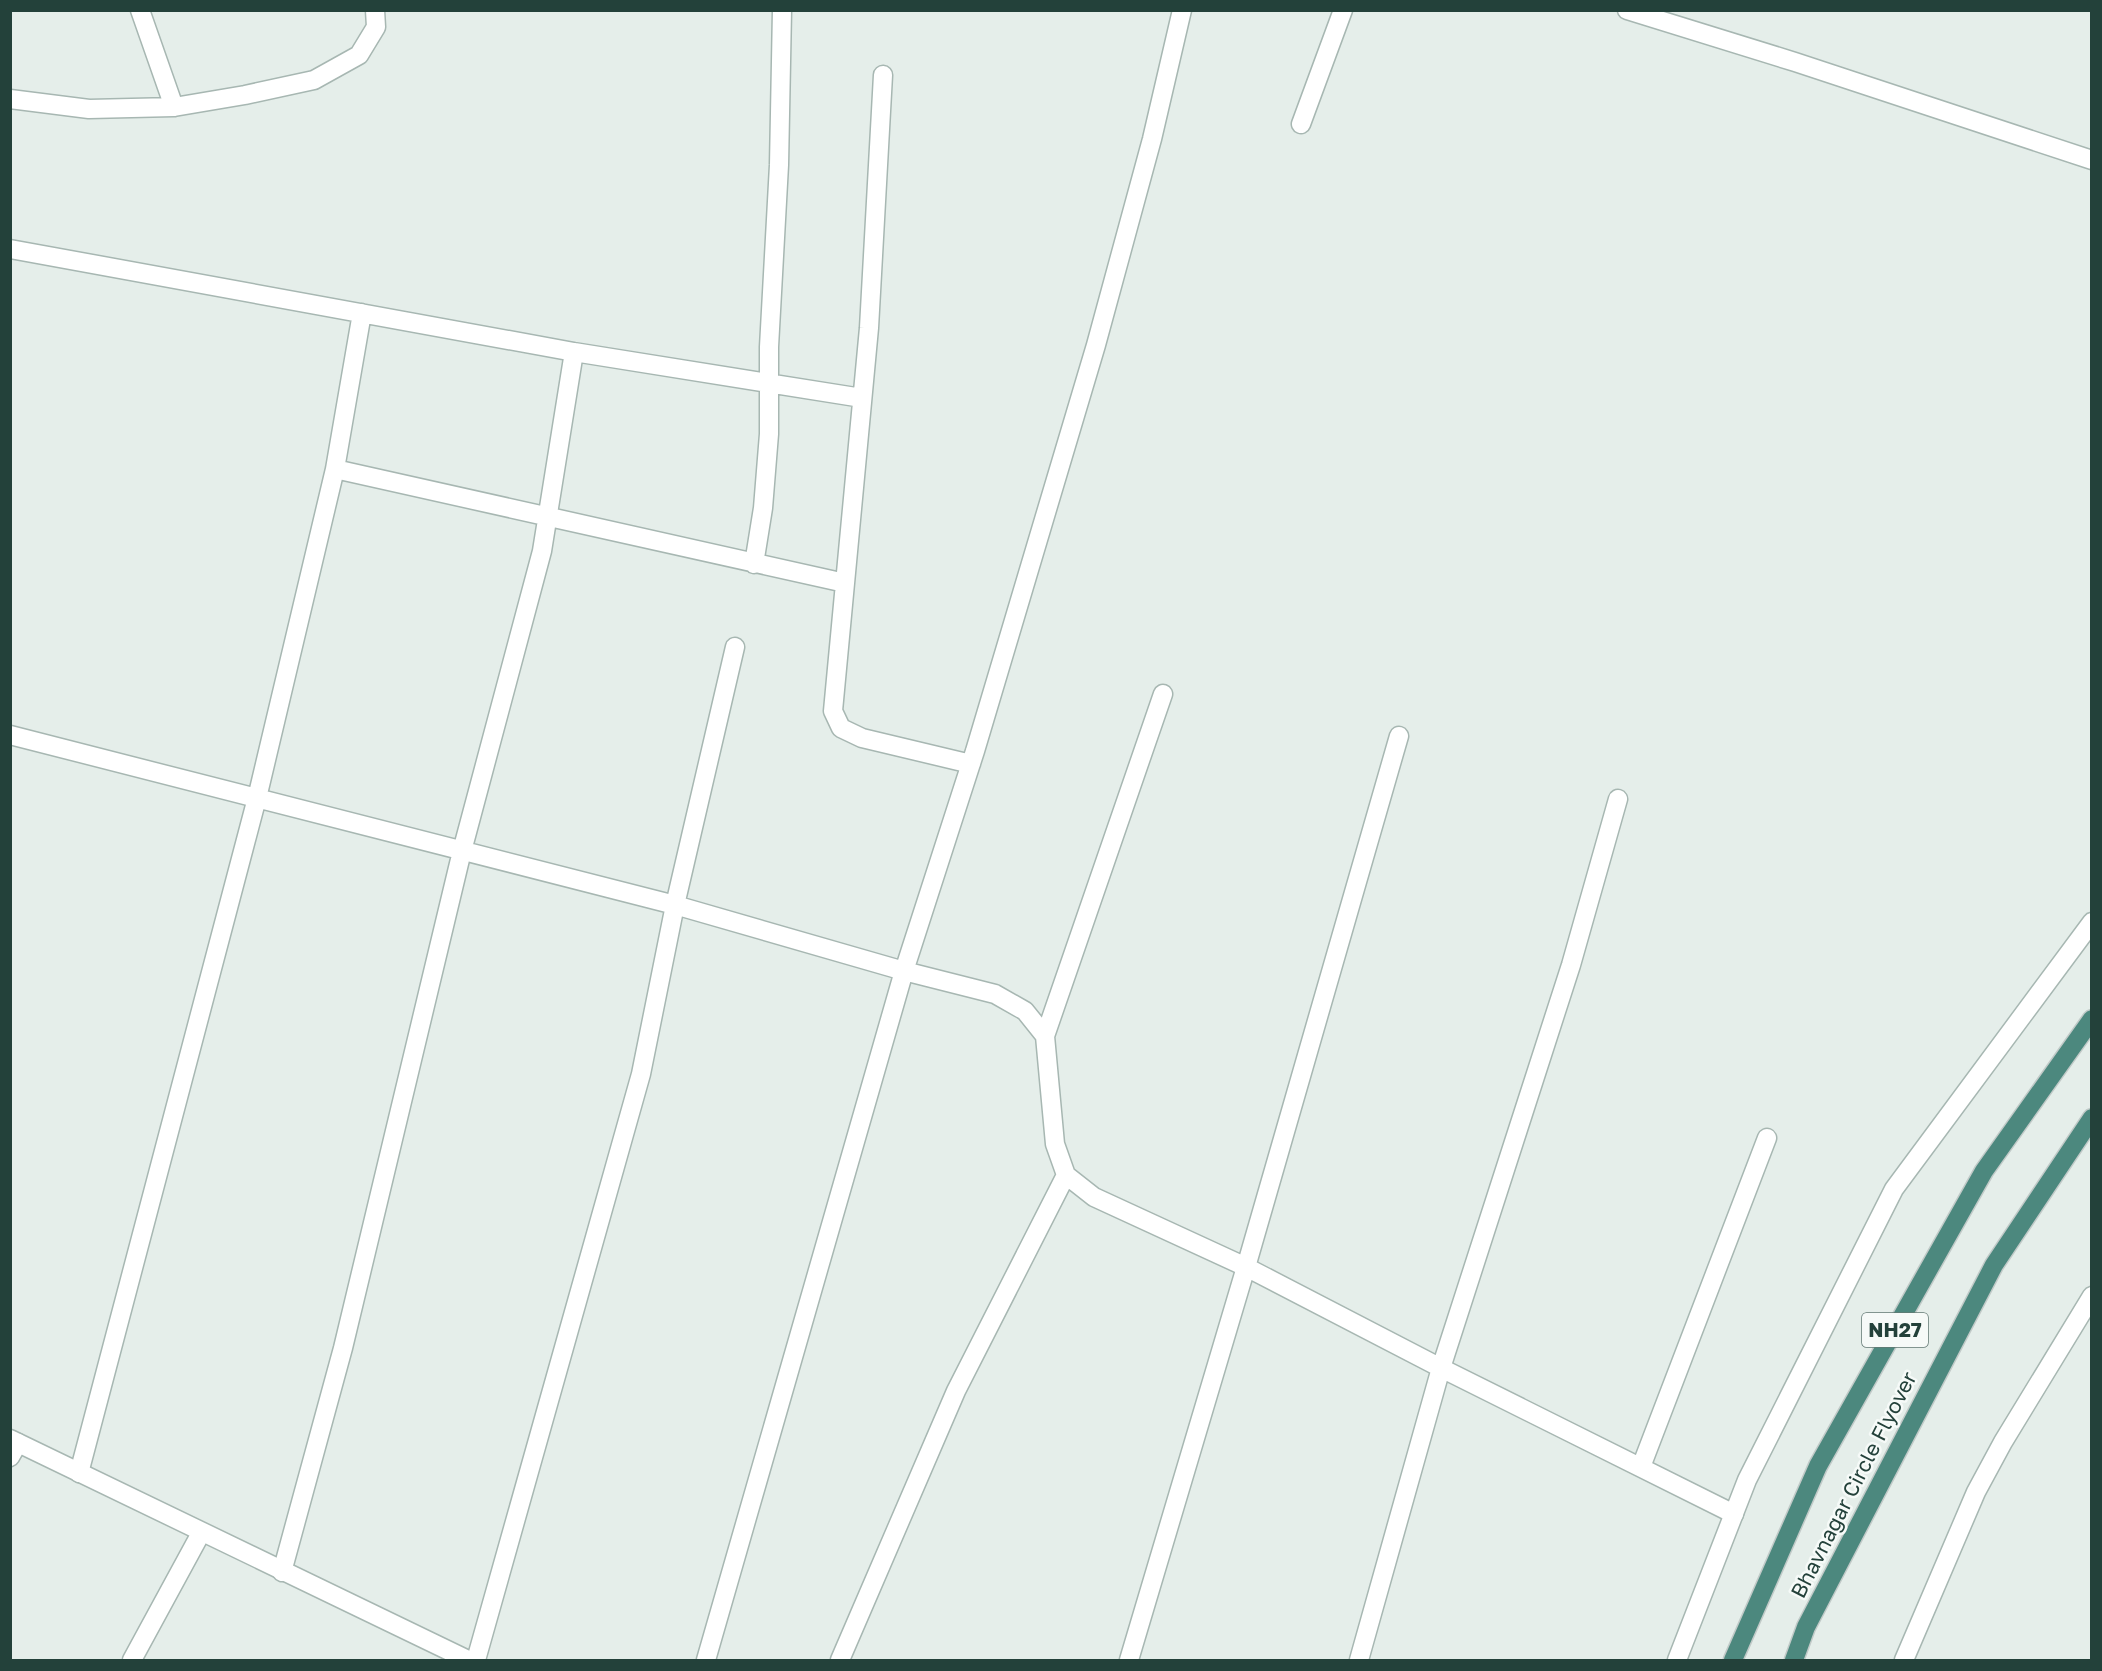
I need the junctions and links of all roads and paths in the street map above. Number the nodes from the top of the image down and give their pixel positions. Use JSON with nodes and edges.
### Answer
{"nodes":[{"id":1,"x":140,"y":10,"type":"edge"},
{"id":2,"x":375,"y":10,"type":"edge"},
{"id":3,"x":782,"y":10,"type":"edge"},
{"id":4,"x":1182,"y":10,"type":"edge"},
{"id":5,"x":1343,"y":10,"type":"edge"},
{"id":6,"x":1627,"y":10,"type":"edge"},
{"id":7,"x":882,"y":75,"type":"dead end"},
{"id":8,"x":10,"y":99,"type":"edge"},
{"id":9,"x":174,"y":107,"type":"junction"},
{"id":10,"x":1301,"y":124,"type":"dead end"},
{"id":11,"x":2091,"y":160,"type":"edge"},
{"id":12,"x":10,"y":249,"type":"edge"},
{"id":13,"x":362,"y":314,"type":"junction"},
{"id":14,"x":574,"y":352,"type":"junction"},
{"id":15,"x":769,"y":385,"type":"junction"},
{"id":16,"x":862,"y":398,"type":"junction"},
{"id":17,"x":335,"y":469,"type":"junction"},
{"id":18,"x":549,"y":518,"type":"junction"},
{"id":19,"x":754,"y":564,"type":"junction"},
{"id":20,"x":845,"y":583,"type":"junction"},
{"id":21,"x":735,"y":647,"type":"dead end"},
{"id":22,"x":1162,"y":694,"type":"dead end"},
{"id":23,"x":10,"y":735,"type":"edge"},
{"id":24,"x":1399,"y":736,"type":"dead end"},
{"id":25,"x":971,"y":764,"type":"junction"},
{"id":26,"x":257,"y":798,"type":"junction"},
{"id":27,"x":1618,"y":799,"type":"dead end"},
{"id":28,"x":462,"y":851,"type":"junction"},
{"id":29,"x":675,"y":905,"type":"junction"},
{"id":30,"x":2091,"y":922,"type":"edge"},
{"id":31,"x":904,"y":971,"type":"junction"},
{"id":32,"x":2091,"y":1019,"type":"edge"},
{"id":33,"x":1045,"y":1036,"type":"junction"},
{"id":34,"x":2091,"y":1118,"type":"edge"},
{"id":35,"x":1767,"y":1138,"type":"dead end"},
{"id":36,"x":1066,"y":1175,"type":"junction"},
{"id":37,"x":1246,"y":1266,"type":"junction"},
{"id":38,"x":2091,"y":1296,"type":"edge"},
{"id":39,"x":1441,"y":1368,"type":"junction"},
{"id":40,"x":13,"y":1446,"type":"edge"},
{"id":41,"x":1641,"y":1467,"type":"junction"},
{"id":42,"x":79,"y":1473,"type":"junction"},
{"id":43,"x":1734,"y":1514,"type":"junction"},
{"id":44,"x":201,"y":1533,"type":"junction"},
{"id":45,"x":282,"y":1572,"type":"junction"},
{"id":46,"x":132,"y":1660,"type":"edge"},
{"id":47,"x":468,"y":1660,"type":"edge"},
{"id":48,"x":476,"y":1660,"type":"edge"},
{"id":49,"x":706,"y":1660,"type":"edge"},
{"id":50,"x":840,"y":1660,"type":"edge"},
{"id":51,"x":1129,"y":1660,"type":"edge"},
{"id":52,"x":1359,"y":1660,"type":"edge"},
{"id":53,"x":1677,"y":1660,"type":"edge"},
{"id":54,"x":1733,"y":1660,"type":"edge"},
{"id":55,"x":1794,"y":1660,"type":"edge"},
{"id":56,"x":1904,"y":1660,"type":"edge"}],
"edges":[{"from":1,"to":9,"type":"street"},
{"from":2,"to":9,"type":"street"},
{"from":3,"to":15,"type":"street"},
{"from":4,"to":25,"type":"street"},
{"from":5,"to":10,"type":"street"},
{"from":6,"to":11,"type":"street"},
{"from":7,"to":16,"type":"street"},
{"from":8,"to":9,"type":"street"},
{"from":12,"to":13,"type":"street"},
{"from":13,"to":14,"type":"street"},
{"from":13,"to":17,"type":"street"},
{"from":14,"to":15,"type":"street"},
{"from":14,"to":18,"type":"street"},
{"from":15,"to":16,"type":"street"},
{"from":15,"to":19,"type":"street"},
{"from":16,"to":20,"type":"street"},
{"from":17,"to":18,"type":"street"},
{"from":17,"to":26,"type":"street"},
{"from":18,"to":19,"type":"street"},
{"from":18,"to":28,"type":"street"},
{"from":19,"to":20,"type":"street"},
{"from":20,"to":25,"type":"street"},
{"from":21,"to":29,"type":"street"},
{"from":22,"to":33,"type":"street"},
{"from":23,"to":26,"type":"street"},
{"from":24,"to":37,"type":"street"},
{"from":25,"to":31,"type":"street"},
{"from":26,"to":28,"type":"street"},
{"from":26,"to":42,"type":"street"},
{"from":27,"to":39,"type":"street"},
{"from":28,"to":29,"type":"street"},
{"from":28,"to":45,"type":"street"},
{"from":29,"to":31,"type":"street"},
{"from":29,"to":48,"type":"street"},
{"from":30,"to":43,"type":"street"},
{"from":31,"to":33,"type":"street"},
{"from":31,"to":49,"type":"street"},
{"from":32,"to":54,"type":"highway","name":"Bhavnagar Circle Flyover","number":"NH27"},
{"from":33,"to":36,"type":"street"},
{"from":34,"to":55,"type":"highway","name":"Bhavnagar Circle Flyover","number":"NH27"},
{"from":35,"to":41,"type":"street"},
{"from":36,"to":37,"type":"street"},
{"from":36,"to":50,"type":"street"},
{"from":37,"to":39,"type":"street"},
{"from":37,"to":51,"type":"street"},
{"from":38,"to":56,"type":"street"},
{"from":39,"to":41,"type":"street"},
{"from":39,"to":52,"type":"street"},
{"from":40,"to":42,"type":"street"},
{"from":41,"to":43,"type":"street"},
{"from":42,"to":44,"type":"street"},
{"from":43,"to":53,"type":"street"},
{"from":44,"to":45,"type":"street"},
{"from":44,"to":46,"type":"street"},
{"from":45,"to":47,"type":"street"}]}
